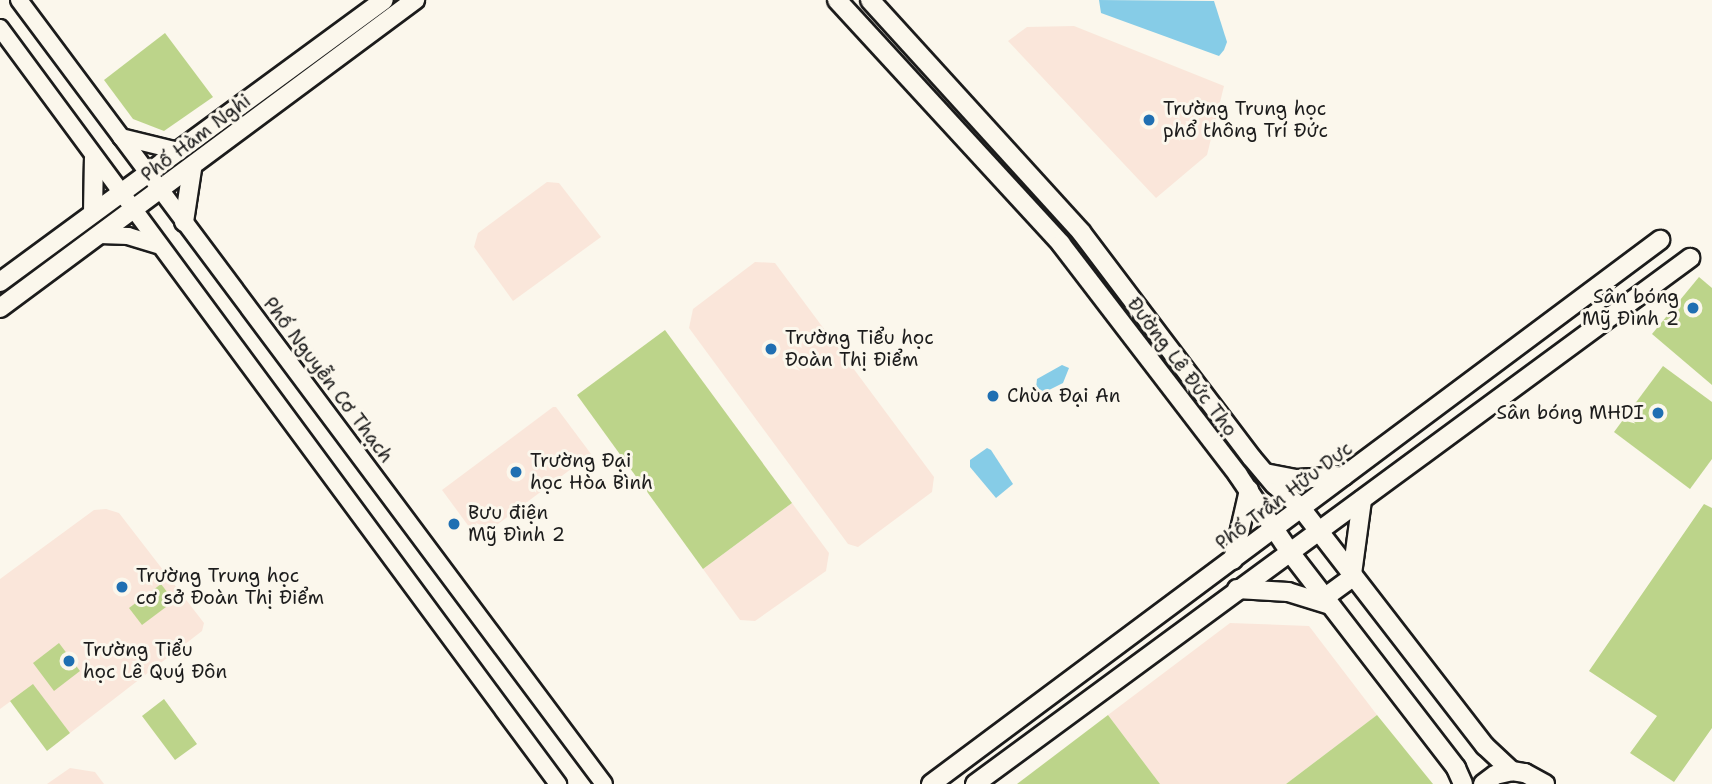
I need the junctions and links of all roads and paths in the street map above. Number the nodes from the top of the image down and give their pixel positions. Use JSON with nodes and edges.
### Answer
{"nodes":[{"id":1,"x":19,"y":0,"type":"edge"},
{"id":2,"x":384,"y":0,"type":"edge"},
{"id":3,"x":415,"y":0,"type":"edge"},
{"id":4,"x":837,"y":0,"type":"edge"},
{"id":5,"x":870,"y":0,"type":"edge"},
{"id":6,"x":0,"y":28,"type":"edge"},
{"id":7,"x":121,"y":137,"type":"junction"},
{"id":8,"x":178,"y":151,"type":"junction"},
{"id":9,"x":94,"y":158,"type":"junction"},
{"id":10,"x":192,"y":169,"type":"junction"},
{"id":11,"x":148,"y":173,"type":"junction"},
{"id":12,"x":161,"y":190,"type":"junction"},
{"id":13,"x":120,"y":194,"type":"junction"},
{"id":14,"x":132,"y":211,"type":"junction"},
{"id":15,"x":93,"y":213,"type":"junction"},
{"id":16,"x":184,"y":222,"type":"junction"},
{"id":17,"x":100,"y":235,"type":"junction"},
{"id":18,"x":1660,"y":240,"type":"dead end"},
{"id":19,"x":158,"y":245,"type":"junction"},
{"id":20,"x":1690,"y":258,"type":"dead end"},
{"id":21,"x":0,"y":282,"type":"edge"},
{"id":22,"x":0,"y":308,"type":"edge"},
{"id":23,"x":1260,"y":467,"type":"junction"},
{"id":24,"x":1344,"y":476,"type":"junction"},
{"id":25,"x":1243,"y":482,"type":"junction"},
{"id":26,"x":1362,"y":499,"type":"junction"},
{"id":27,"x":1301,"y":508,"type":"junction"},
{"id":28,"x":1274,"y":529,"type":"junction"},
{"id":29,"x":1318,"y":530,"type":"junction"},
{"id":30,"x":1289,"y":551,"type":"junction"},
{"id":31,"x":1234,"y":559,"type":"junction"},
{"id":32,"x":1213,"y":575,"type":"junction"},
{"id":33,"x":1353,"y":576,"type":"junction"},
{"id":34,"x":1233,"y":592,"type":"junction"},
{"id":35,"x":1327,"y":602,"type":"junction"},
{"id":36,"x":1512,"y":771,"type":"junction"},
{"id":37,"x":558,"y":784,"type":"edge"},
{"id":38,"x":604,"y":784,"type":"edge"},
{"id":39,"x":931,"y":784,"type":"edge"},
{"id":40,"x":975,"y":784,"type":"edge"},
{"id":41,"x":1464,"y":784,"type":"edge"},
{"id":42,"x":1483,"y":784,"type":"edge"},
{"id":43,"x":1545,"y":784,"type":"edge"}],
"edges":[{"from":1,"to":7,"type":"street","name":"Phố Nguyễn Cơ Thạch"},
{"from":2,"to":8,"type":"main road","name":"Phố Hàm Nghi"},
{"from":3,"to":10,"type":"main road","name":"Phố Hàm Nghi"},
{"from":4,"to":25,"type":"main road","name":"Đường Lê Đức Thọ"},
{"from":5,"to":23,"type":"main road","name":"Đường Lê Đức Thọ"},
{"from":6,"to":9,"type":"street"},
{"from":7,"to":8,"type":"street"},
{"from":7,"to":11,"type":"street","name":"Phố Nguyễn Cơ Thạch"},
{"from":8,"to":11,"type":"main road","name":"Phố Hàm Nghi"},
{"from":9,"to":13,"type":"street"},
{"from":9,"to":15,"type":"main road"},
{"from":10,"to":12,"type":"main road","name":"Phố Hàm Nghi"},
{"from":10,"to":16,"type":"main road"},
{"from":11,"to":12,"type":"street","name":"Phố Nguyễn Cơ Thạch"},
{"from":11,"to":13,"type":"main road","name":"Phố Hàm Nghi"},
{"from":12,"to":14,"type":"main road","name":"Phố Hàm Nghi"},
{"from":12,"to":16,"type":"street","name":"Phố Nguyễn Cơ Thạch"},
{"from":13,"to":14,"type":"street"},
{"from":13,"to":15,"type":"main road","name":"Phố Hàm Nghi"},
{"from":14,"to":17,"type":"main road","name":"Phố Hàm Nghi"},
{"from":14,"to":19,"type":"street"},
{"from":15,"to":21,"type":"main road","name":"Phố Hàm Nghi"},
{"from":16,"to":38,"type":"street","name":"Phố Nguyễn Cơ Thạch"},
{"from":17,"to":19,"type":"street"},
{"from":17,"to":22,"type":"main road","name":"Phố Hàm Nghi"},
{"from":18,"to":24,"type":"main road","name":"Phố Trần Hữu Dực"},
{"from":19,"to":37,"type":"street"},
{"from":20,"to":26,"type":"main road"},
{"from":23,"to":24,"type":"main road"},
{"from":23,"to":25,"type":"main road"},
{"from":23,"to":27,"type":"main road","name":"Đường Lê Đức Thọ"},
{"from":24,"to":27,"type":"main road","name":"Phố Trần Hữu Dực"},
{"from":25,"to":28,"type":"main road","name":"Đường Lê Đức Thọ"},
{"from":25,"to":31,"type":"main road"},
{"from":26,"to":29,"type":"main road"},
{"from":26,"to":33,"type":"main road"},
{"from":27,"to":28,"type":"main road","name":"Phố Trần Hữu Dực"},
{"from":27,"to":29,"type":"main road","name":"Đường Lê Đức Thọ"},
{"from":28,"to":30,"type":"main road","name":"Đường Lê Đức Thọ"},
{"from":28,"to":31,"type":"main road","name":"Phố Trần Hữu Dực"},
{"from":29,"to":30,"type":"main road"},
{"from":29,"to":33,"type":"main road","name":"Đường Lê Đức Thọ"},
{"from":30,"to":34,"type":"main road"},
{"from":30,"to":35,"type":"main road","name":"Đường Lê Đức Thọ"},
{"from":31,"to":32,"type":"main road","name":"Phố Trần Hữu Dực"},
{"from":32,"to":34,"type":"main road"},
{"from":32,"to":39,"type":"main road","name":"Phố Trần Hữu Dực"},
{"from":33,"to":35,"type":"main road"},
{"from":33,"to":36,"type":"main road","name":"Đường Lê Đức Thọ"},
{"from":34,"to":35,"type":"main road"},
{"from":34,"to":40,"type":"main road"},
{"from":35,"to":41,"type":"main road","name":"Đường Lê Đức Thọ"},
{"from":36,"to":42,"type":"main road"},
{"from":36,"to":43,"type":"main road"}]}
